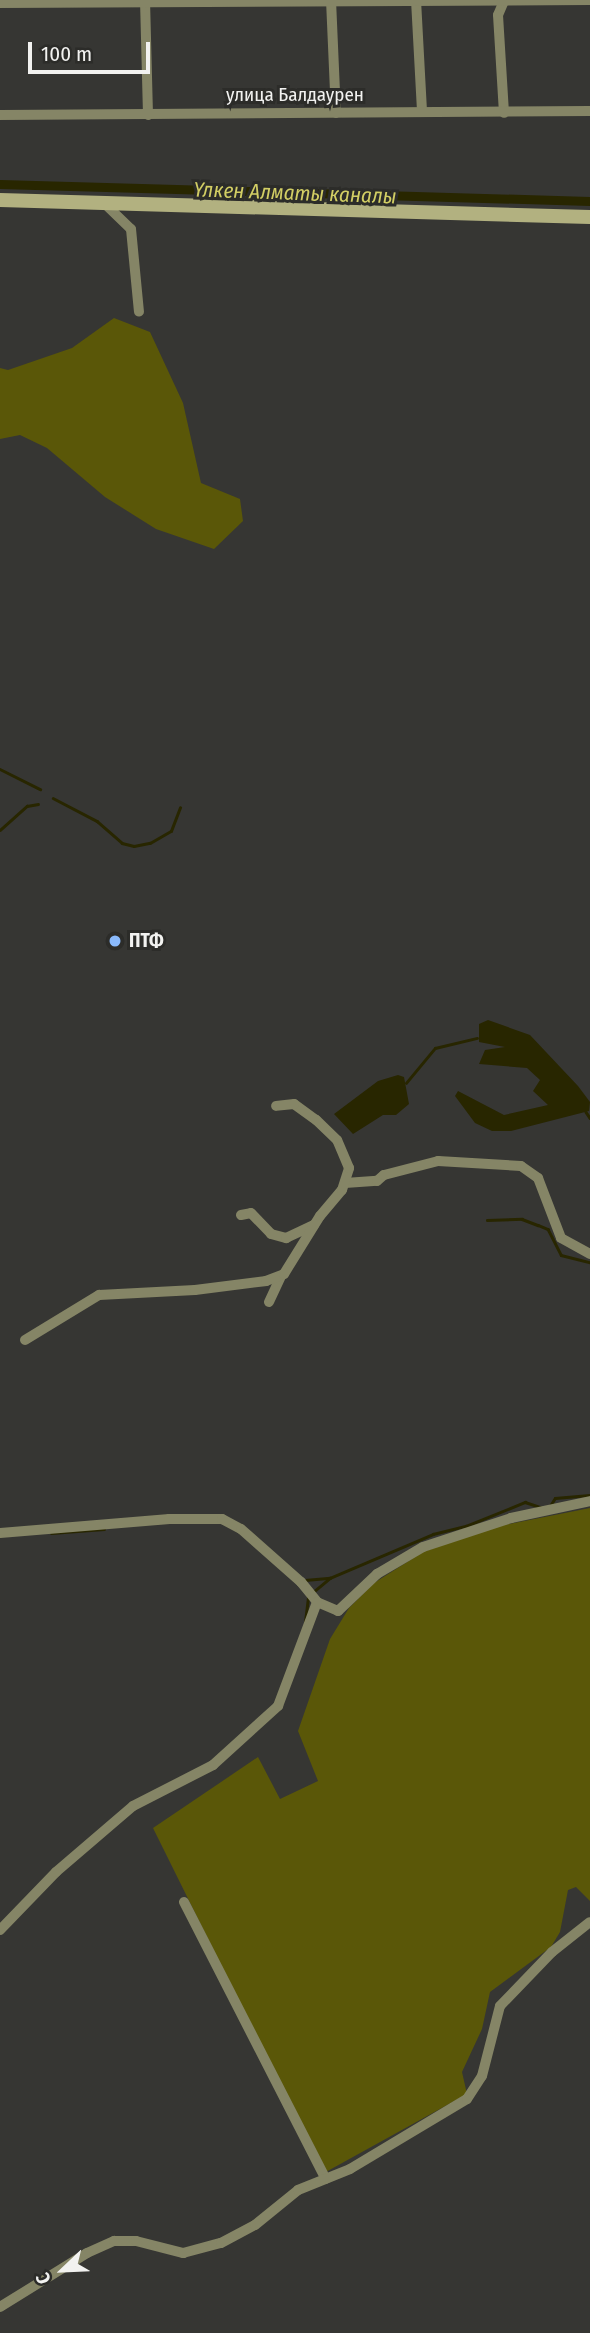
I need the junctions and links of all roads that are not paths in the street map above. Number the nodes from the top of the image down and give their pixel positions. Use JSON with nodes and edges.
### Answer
{"nodes":[{"id":1,"x":579,"y":0,"type":"edge"},
{"id":2,"x":590,"y":0,"type":"edge"},
{"id":3,"x":145,"y":1,"type":"edge"},
{"id":4,"x":331,"y":1,"type":"edge"},
{"id":5,"x":416,"y":1,"type":"edge"},
{"id":6,"x":463,"y":1,"type":"edge"},
{"id":7,"x":511,"y":1,"type":"edge"},
{"id":8,"x":0,"y":4,"type":"edge"},
{"id":9,"x":590,"y":111,"type":"edge"},
{"id":10,"x":422,"y":112,"type":"junction"},
{"id":11,"x":336,"y":113,"type":"junction"},
{"id":12,"x":504,"y":113,"type":"junction"},
{"id":13,"x":0,"y":115,"type":"edge"},
{"id":14,"x":148,"y":115,"type":"junction"},
{"id":15,"x":0,"y":200,"type":"edge"},
{"id":16,"x":105,"y":204,"type":"junction"},
{"id":17,"x":590,"y":216,"type":"edge"},
{"id":18,"x":139,"y":312,"type":"dead end"},
{"id":19,"x":276,"y":1106,"type":"dead end"},
{"id":20,"x":345,"y":1183,"type":"junction"},
{"id":21,"x":241,"y":1215,"type":"dead end"},
{"id":22,"x":314,"y":1225,"type":"junction"},
{"id":23,"x":590,"y":1254,"type":"edge"},
{"id":24,"x":281,"y":1276,"type":"junction"},
{"id":25,"x":269,"y":1302,"type":"dead end"},
{"id":26,"x":24,"y":1340,"type":"dead end"},
{"id":27,"x":590,"y":1501,"type":"edge"},
{"id":28,"x":0,"y":1533,"type":"edge"},
{"id":29,"x":317,"y":1602,"type":"junction"},
{"id":30,"x":184,"y":1902,"type":"dead end"},
{"id":31,"x":590,"y":1922,"type":"edge"},
{"id":32,"x":0,"y":1930,"type":"edge"},
{"id":33,"x":326,"y":2179,"type":"junction"},
{"id":34,"x":0,"y":2307,"type":"edge"}],
"edges":[{"from":1,"to":2,"type":"street"},
{"from":1,"to":7,"type":"street"},
{"from":3,"to":4,"type":"street"},
{"from":3,"to":8,"type":"street"},
{"from":3,"to":14,"type":"street"},
{"from":4,"to":5,"type":"street"},
{"from":4,"to":11,"type":"street"},
{"from":5,"to":6,"type":"street"},
{"from":5,"to":10,"type":"street"},
{"from":6,"to":7,"type":"street"},
{"from":7,"to":12,"type":"street"},
{"from":9,"to":12,"type":"street","name":"улица Балдаурен"},
{"from":10,"to":11,"type":"street","name":"улица Балдаурен"},
{"from":10,"to":12,"type":"street","name":"улица Балдаурен"},
{"from":11,"to":14,"type":"street","name":"улица Балдаурен"},
{"from":13,"to":14,"type":"street","name":"улица Балдаурен"},
{"from":15,"to":16,"type":"street"},
{"from":16,"to":17,"type":"street"},
{"from":16,"to":18,"type":"street"},
{"from":19,"to":20,"type":"street"},
{"from":20,"to":22,"type":"street"},
{"from":20,"to":23,"type":"street"},
{"from":21,"to":22,"type":"street"},
{"from":22,"to":24,"type":"street"},
{"from":24,"to":25,"type":"street"},
{"from":24,"to":26,"type":"street"},
{"from":27,"to":29,"type":"street"},
{"from":28,"to":29,"type":"street"},
{"from":29,"to":32,"type":"street"},
{"from":30,"to":33,"type":"street"},
{"from":31,"to":33,"type":"street"},
{"from":33,"to":34,"type":"street"}]}
